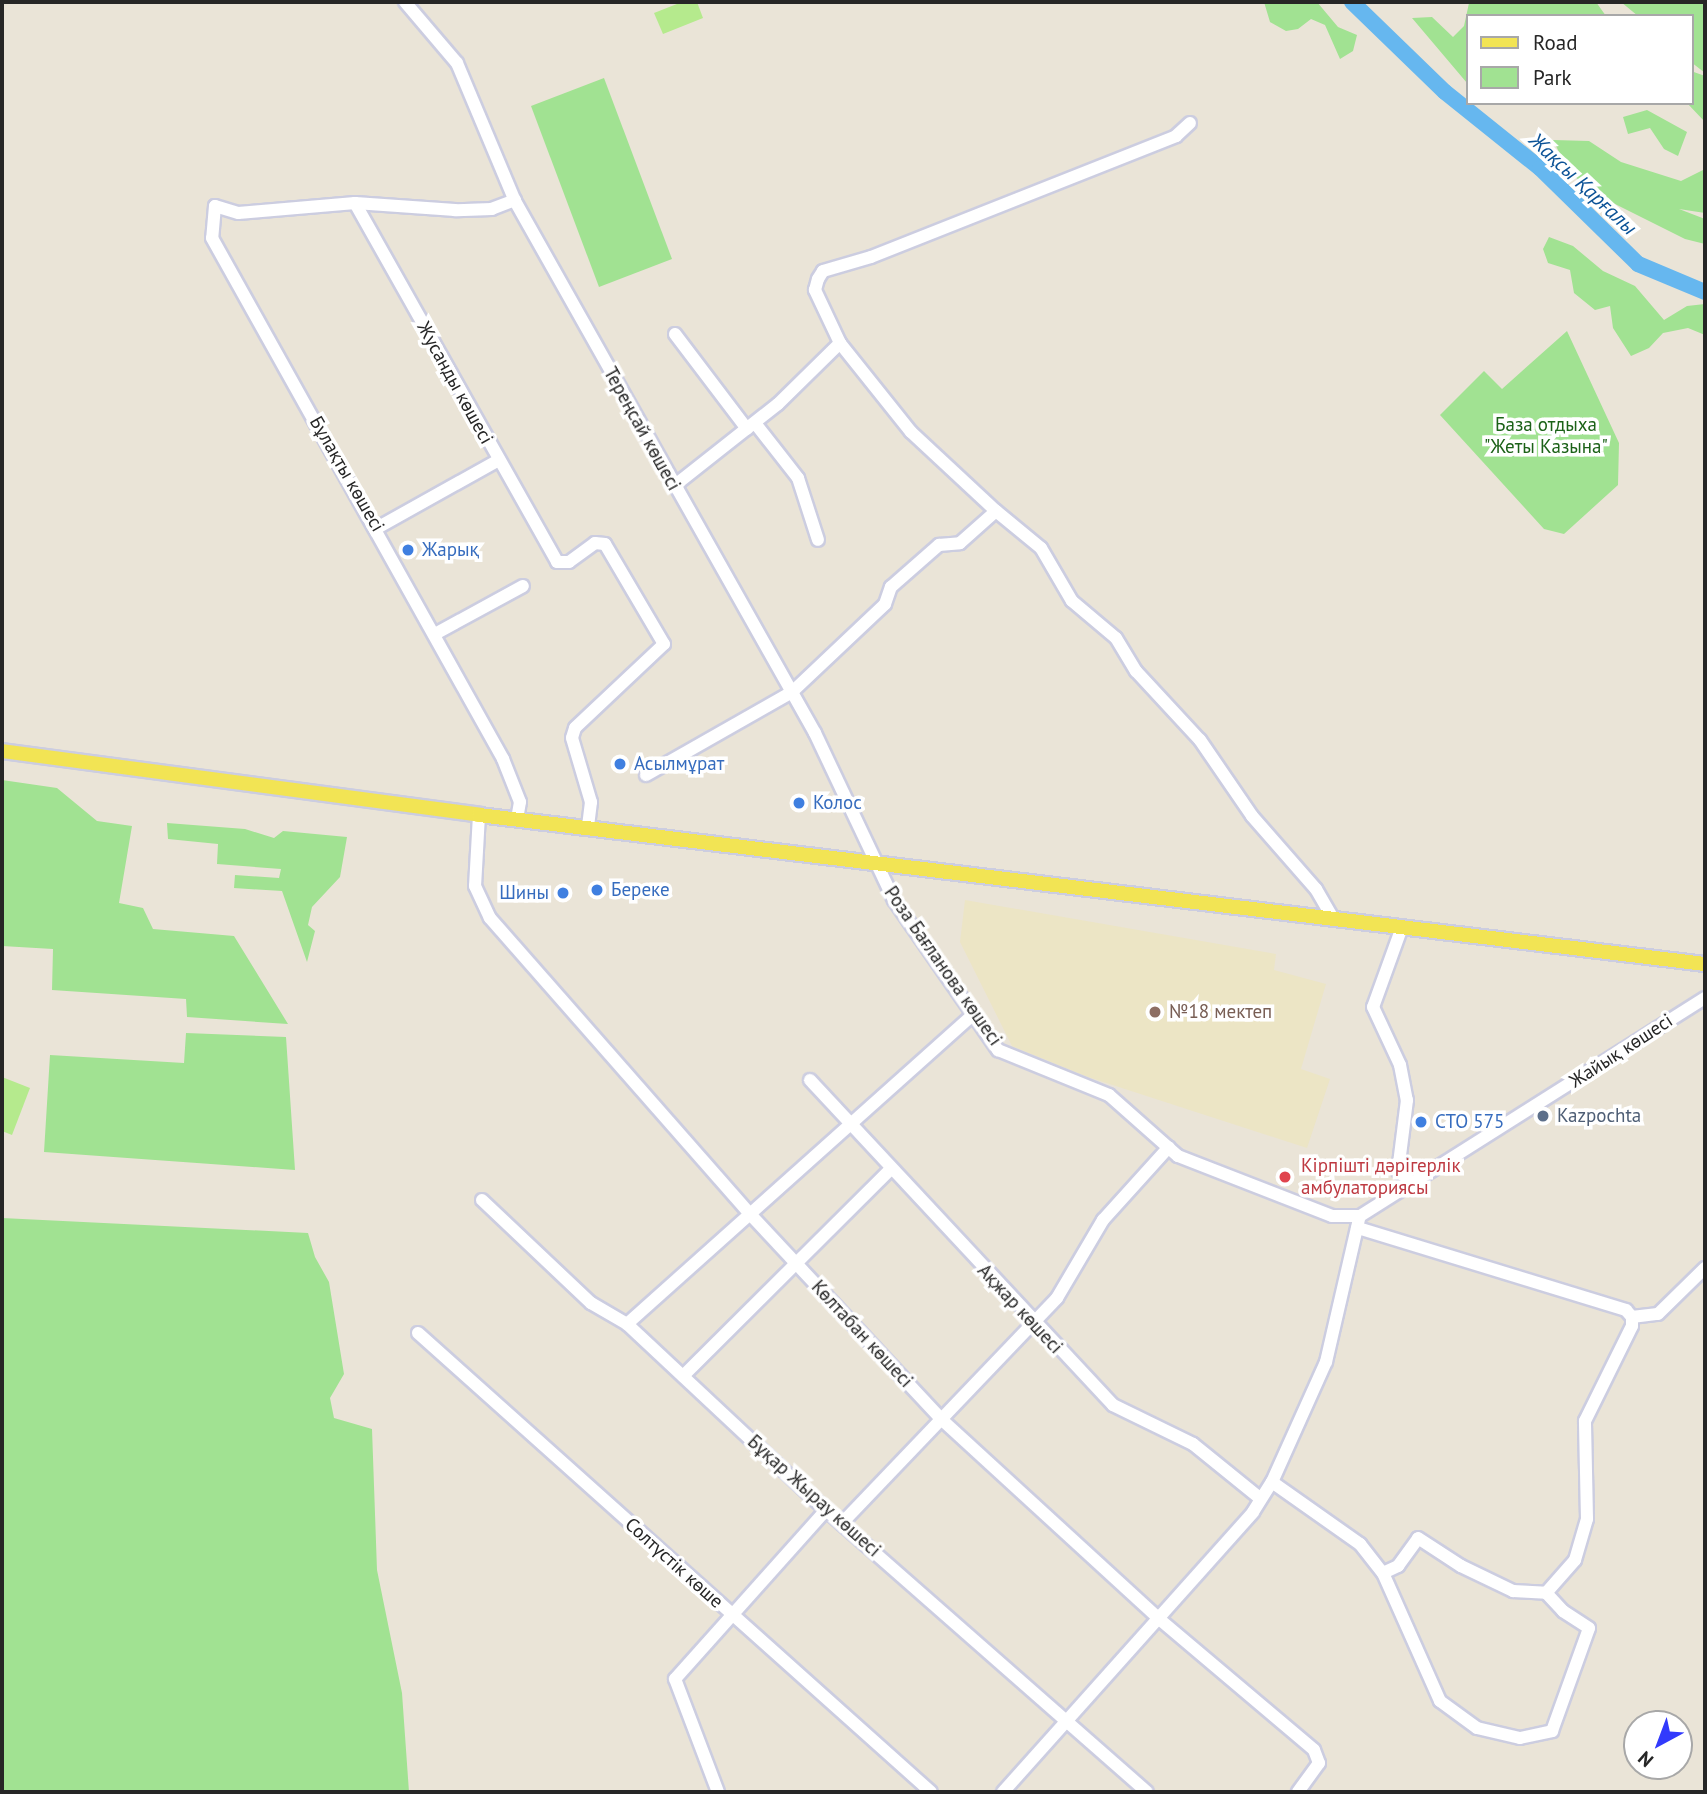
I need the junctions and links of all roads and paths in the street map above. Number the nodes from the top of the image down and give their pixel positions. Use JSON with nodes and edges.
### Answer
{"nodes":[{"id":1,"x":405,"y":2,"type":"edge"},
{"id":2,"x":1190,"y":123,"type":"dead end"},
{"id":3,"x":515,"y":200,"type":"junction"},
{"id":4,"x":355,"y":203,"type":"junction"},
{"id":5,"x":675,"y":334,"type":"dead end"},
{"id":6,"x":840,"y":343,"type":"junction"},
{"id":7,"x":751,"y":426,"type":"junction"},
{"id":8,"x":497,"y":461,"type":"junction"},
{"id":9,"x":674,"y":486,"type":"junction"},
{"id":10,"x":996,"y":511,"type":"junction"},
{"id":11,"x":377,"y":528,"type":"junction"},
{"id":12,"x":818,"y":540,"type":"dead end"},
{"id":13,"x":523,"y":586,"type":"dead end"},
{"id":14,"x":435,"y":634,"type":"junction"},
{"id":15,"x":792,"y":692,"type":"junction"},
{"id":16,"x":2,"y":751,"type":"edge"},
{"id":17,"x":646,"y":775,"type":"dead end"},
{"id":18,"x":480,"y":815,"type":"junction"},
{"id":19,"x":517,"y":818,"type":"junction"},
{"id":20,"x":588,"y":826,"type":"junction"},
{"id":21,"x":874,"y":861,"type":"junction"},
{"id":22,"x":1333,"y":918,"type":"junction"},
{"id":23,"x":1402,"y":927,"type":"junction"},
{"id":24,"x":1705,"y":964,"type":"edge"},
{"id":25,"x":1705,"y":998,"type":"edge"},
{"id":26,"x":972,"y":1016,"type":"junction"},
{"id":27,"x":810,"y":1080,"type":"dead end"},
{"id":28,"x":850,"y":1125,"type":"junction"},
{"id":29,"x":1169,"y":1147,"type":"junction"},
{"id":30,"x":891,"y":1169,"type":"junction"},
{"id":31,"x":1415,"y":1185,"type":"junction"},
{"id":32,"x":482,"y":1200,"type":"dead end"},
{"id":33,"x":750,"y":1214,"type":"junction"},
{"id":34,"x":1358,"y":1222,"type":"junction"},
{"id":35,"x":797,"y":1264,"type":"junction"},
{"id":36,"x":1705,"y":1268,"type":"edge"},
{"id":37,"x":1632,"y":1318,"type":"junction"},
{"id":38,"x":1032,"y":1323,"type":"junction"},
{"id":39,"x":627,"y":1324,"type":"junction"},
{"id":40,"x":418,"y":1333,"type":"dead end"},
{"id":41,"x":683,"y":1376,"type":"junction"},
{"id":42,"x":941,"y":1419,"type":"junction"},
{"id":43,"x":1272,"y":1482,"type":"junction"},
{"id":44,"x":1261,"y":1499,"type":"junction"},
{"id":45,"x":826,"y":1510,"type":"junction"},
{"id":46,"x":842,"y":1523,"type":"junction"},
{"id":47,"x":1383,"y":1573,"type":"junction"},
{"id":48,"x":1546,"y":1593,"type":"junction"},
{"id":49,"x":735,"y":1617,"type":"junction"},
{"id":50,"x":1158,"y":1618,"type":"junction"},
{"id":51,"x":1066,"y":1720,"type":"junction"},
{"id":52,"x":718,"y":1792,"type":"edge"},
{"id":53,"x":931,"y":1792,"type":"edge"},
{"id":54,"x":1003,"y":1792,"type":"edge"},
{"id":55,"x":1147,"y":1792,"type":"edge"},
{"id":56,"x":1298,"y":1792,"type":"edge"}],
"edges":[{"from":1,"to":3,"type":"street","name":"Тереңсай көшесі"},
{"from":2,"to":6,"type":"street"},
{"from":3,"to":4,"type":"street"},
{"from":3,"to":9,"type":"street","name":"Тереңсай көшесі"},
{"from":4,"to":8,"type":"street","name":"Жусанды көшесі"},
{"from":4,"to":11,"type":"street","name":"Бұлақты көшесі"},
{"from":5,"to":7,"type":"street"},
{"from":6,"to":7,"type":"street"},
{"from":6,"to":10,"type":"street"},
{"from":7,"to":9,"type":"street"},
{"from":7,"to":12,"type":"street"},
{"from":8,"to":11,"type":"street"},
{"from":8,"to":20,"type":"street","name":"Жусанды көшесі"},
{"from":9,"to":15,"type":"street","name":"Тереңсай көшесі"},
{"from":10,"to":15,"type":"street"},
{"from":10,"to":22,"type":"street"},
{"from":11,"to":14,"type":"street","name":"Бұлақты көшесі"},
{"from":13,"to":14,"type":"street"},
{"from":14,"to":19,"type":"street","name":"Бұлақты көшесі"},
{"from":15,"to":17,"type":"street"},
{"from":15,"to":21,"type":"street","name":"Тереңсай көшесі"},
{"from":16,"to":18,"type":"main road"},
{"from":18,"to":19,"type":"main road"},
{"from":18,"to":33,"type":"street","name":"Көлтабан көшесі"},
{"from":19,"to":20,"type":"main road"},
{"from":20,"to":21,"type":"main road"},
{"from":21,"to":22,"type":"main road"},
{"from":21,"to":26,"type":"street","name":"Роза Бағланова көшесі"},
{"from":22,"to":23,"type":"main road"},
{"from":23,"to":24,"type":"main road"},
{"from":23,"to":31,"type":"street"},
{"from":25,"to":31,"type":"street","name":"Жайық көшесі"},
{"from":26,"to":28,"type":"street"},
{"from":26,"to":29,"type":"street","name":"Роза Бағланова көшесі"},
{"from":27,"to":28,"type":"street","name":"Ақжар көшесі"},
{"from":28,"to":30,"type":"street","name":"Ақжар көшесі"},
{"from":28,"to":33,"type":"street"},
{"from":29,"to":34,"type":"street","name":"Роза Бағланова көшесі"},
{"from":29,"to":38,"type":"street"},
{"from":30,"to":35,"type":"street"},
{"from":30,"to":38,"type":"street","name":"Ақжар көшесі"},
{"from":31,"to":34,"type":"street","name":"Жайық көшесі"},
{"from":32,"to":39,"type":"street","name":"Бұқар Жырау көшесі"},
{"from":33,"to":35,"type":"street","name":"Көлтабан көшесі"},
{"from":33,"to":39,"type":"street"},
{"from":34,"to":37,"type":"street","name":"Роза Бағланова көшесі"},
{"from":34,"to":43,"type":"street"},
{"from":35,"to":41,"type":"street"},
{"from":35,"to":42,"type":"street","name":"Көлтабан көшесі"},
{"from":36,"to":37,"type":"street"},
{"from":37,"to":48,"type":"street"},
{"from":38,"to":42,"type":"street"},
{"from":38,"to":44,"type":"street","name":"Ақжар көшесі"},
{"from":39,"to":41,"type":"street","name":"Бұқар Жырау көшесі"},
{"from":40,"to":49,"type":"street","name":"Солтүстік көше"},
{"from":41,"to":45,"type":"street","name":"Бұқар Жырау көшесі"},
{"from":42,"to":46,"type":"street"},
{"from":42,"to":50,"type":"street","name":"Көлтабан көшесі"},
{"from":43,"to":44,"type":"street"},
{"from":43,"to":47,"type":"street"},
{"from":44,"to":50,"type":"street"},
{"from":45,"to":46,"type":"street","name":"Бұқар Жырау көшесі"},
{"from":45,"to":49,"type":"street"},
{"from":46,"to":51,"type":"street","name":"Бұқар Жырау көшесі"},
{"from":47,"to":48,"type":"street"},
{"from":47,"to":48,"type":"street"},
{"from":49,"to":52,"type":"street"},
{"from":49,"to":53,"type":"street","name":"Солтүстік көше"},
{"from":50,"to":51,"type":"street"},
{"from":50,"to":56,"type":"street","name":"Көлтабан көшесі"},
{"from":51,"to":54,"type":"street"},
{"from":51,"to":55,"type":"street","name":"Бұқар Жырау көшесі"}]}
